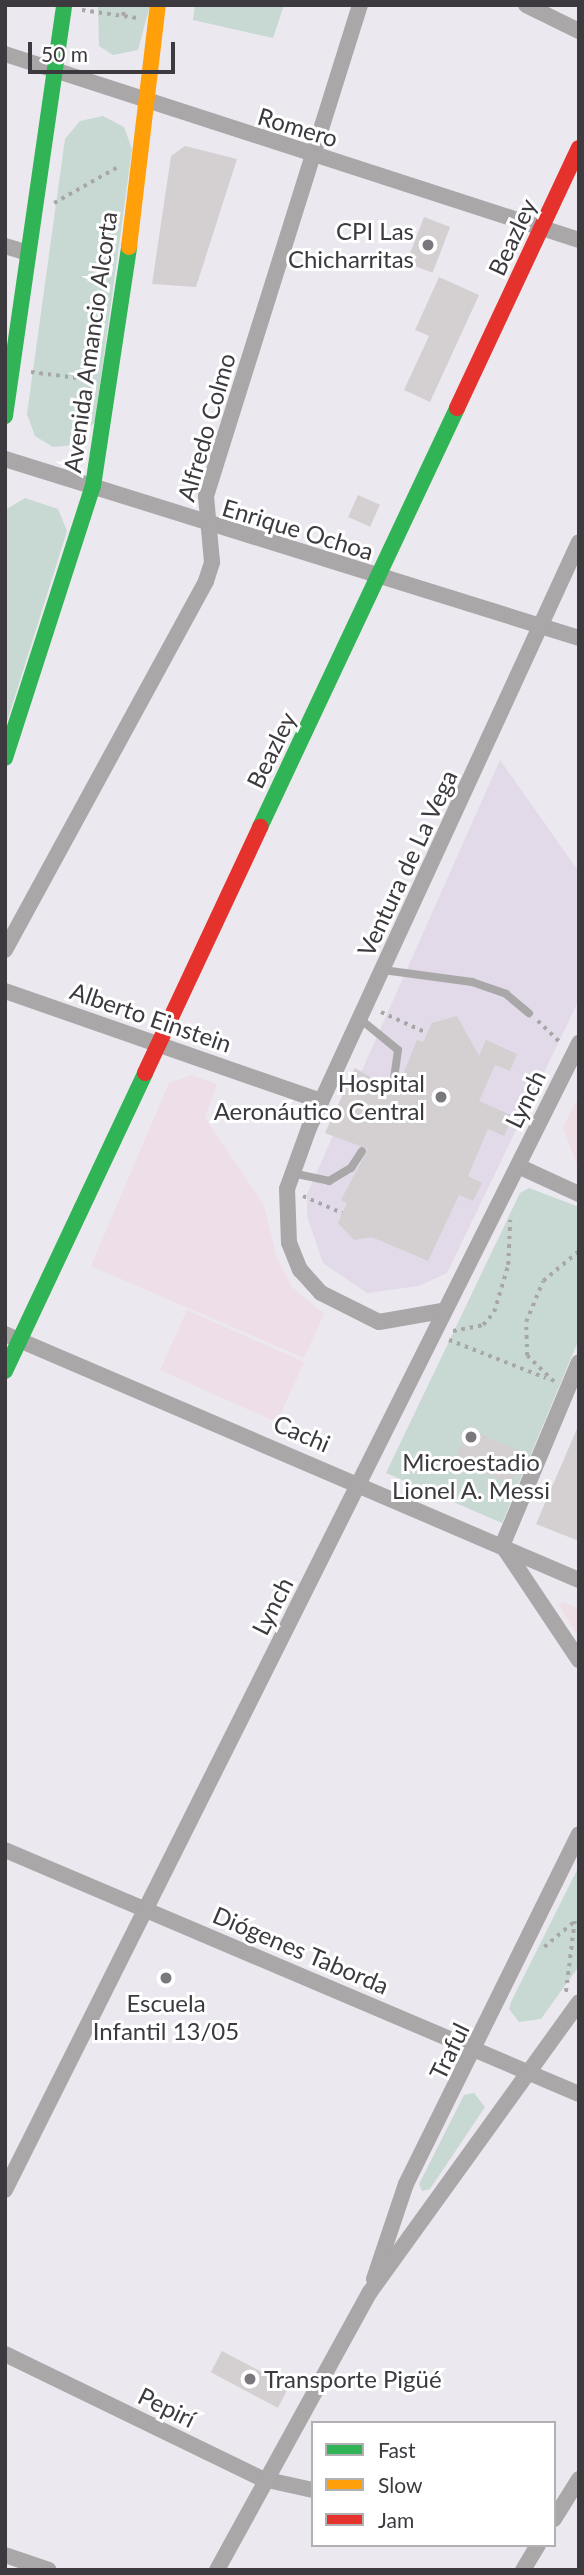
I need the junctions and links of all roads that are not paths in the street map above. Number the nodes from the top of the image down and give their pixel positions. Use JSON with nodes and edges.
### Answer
{"nodes":[{"id":1,"x":360,"y":5,"type":"edge"},
{"id":2,"x":526,"y":5,"type":"edge"},
{"id":3,"x":64,"y":7,"type":"edge"},
{"id":4,"x":157,"y":13,"type":"edge"},
{"id":5,"x":579,"y":31,"type":"edge"},
{"id":6,"x":5,"y":54,"type":"edge"},
{"id":7,"x":55,"y":71,"type":"junction"},
{"id":8,"x":145,"y":103,"type":"junction"},
{"id":9,"x":579,"y":148,"type":"edge"},
{"id":10,"x":311,"y":155,"type":"junction"},
{"id":11,"x":542,"y":227,"type":"junction"},
{"id":12,"x":579,"y":240,"type":"edge"},
{"id":13,"x":5,"y":246,"type":"edge"},
{"id":14,"x":28,"y":253,"type":"junction"},
{"id":15,"x":5,"y":416,"type":"edge"},
{"id":16,"x":5,"y":459,"type":"edge"},
{"id":17,"x":93,"y":486,"type":"junction"},
{"id":18,"x":205,"y":524,"type":"junction"},
{"id":19,"x":579,"y":542,"type":"edge"},
{"id":20,"x":379,"y":577,"type":"junction"},
{"id":21,"x":541,"y":626,"type":"junction"},
{"id":22,"x":579,"y":638,"type":"edge"},
{"id":23,"x":5,"y":758,"type":"edge"},
{"id":24,"x":5,"y":950,"type":"edge"},
{"id":25,"x":383,"y":970,"type":"junction"},
{"id":26,"x":5,"y":991,"type":"edge"},
{"id":27,"x":364,"y":1013,"type":"junction"},
{"id":28,"x":529,"y":1013,"type":"road end"},
{"id":29,"x":156,"y":1043,"type":"junction"},
{"id":30,"x":579,"y":1043,"type":"edge"},
{"id":31,"x":393,"y":1086,"type":"dead end"},
{"id":32,"x":321,"y":1101,"type":"junction"},
{"id":33,"x":362,"y":1151,"type":"dead end"},
{"id":34,"x":518,"y":1166,"type":"junction"},
{"id":35,"x":291,"y":1172,"type":"junction"},
{"id":36,"x":579,"y":1194,"type":"edge"},
{"id":37,"x":442,"y":1311,"type":"junction"},
{"id":38,"x":13,"y":1337,"type":"edge"},
{"id":39,"x":579,"y":1362,"type":"edge"},
{"id":40,"x":5,"y":1371,"type":"edge"},
{"id":41,"x":360,"y":1482,"type":"junction"},
{"id":42,"x":502,"y":1546,"type":"junction"},
{"id":43,"x":579,"y":1580,"type":"edge"},
{"id":44,"x":579,"y":1660,"type":"edge"},
{"id":45,"x":579,"y":1834,"type":"edge"},
{"id":46,"x":5,"y":1850,"type":"edge"},
{"id":47,"x":145,"y":1908,"type":"junction"},
{"id":48,"x":578,"y":2004,"type":"edge"},
{"id":49,"x":477,"y":2048,"type":"junction"},
{"id":50,"x":530,"y":2072,"type":"junction"},
{"id":51,"x":579,"y":2094,"type":"edge"},
{"id":52,"x":5,"y":2190,"type":"edge"},
{"id":53,"x":370,"y":2292,"type":"junction"},
{"id":54,"x":5,"y":2354,"type":"edge"},
{"id":55,"x":263,"y":2479,"type":"junction"},
{"id":56,"x":579,"y":2479,"type":"edge"},
{"id":57,"x":311,"y":2490,"type":"edge"},
{"id":58,"x":566,"y":2501,"type":"edge"},
{"id":59,"x":556,"y":2516,"type":"edge"},
{"id":60,"x":537,"y":2547,"type":"edge"},
{"id":61,"x":5,"y":2555,"type":"edge"},
{"id":62,"x":49,"y":2570,"type":"edge"},
{"id":63,"x":217,"y":2570,"type":"edge"},
{"id":64,"x":523,"y":2570,"type":"edge"}],
"edges":[{"from":1,"to":10,"type":"street","name":"Alfredo Colmo"},
{"from":2,"to":5,"type":"street"},
{"from":3,"to":7,"type":"street"},
{"from":4,"to":8,"type":"street","name":"Avenida Amancio Alcorta"},
{"from":6,"to":7,"type":"street","name":"Romero"},
{"from":7,"to":8,"type":"street","name":"Romero"},
{"from":7,"to":14,"type":"street"},
{"from":8,"to":10,"type":"street","name":"Romero"},
{"from":8,"to":17,"type":"street","name":"Avenida Amancio Alcorta"},
{"from":9,"to":11,"type":"street","name":"Beazley"},
{"from":10,"to":11,"type":"street","name":"Romero"},
{"from":10,"to":18,"type":"street","name":"Alfredo Colmo"},
{"from":11,"to":12,"type":"street","name":"Romero"},
{"from":11,"to":20,"type":"street","name":"Beazley"},
{"from":13,"to":14,"type":"street"},
{"from":14,"to":15,"type":"street"},
{"from":16,"to":17,"type":"street","name":"Enrique Ochoa"},
{"from":17,"to":18,"type":"street","name":"Enrique Ochoa"},
{"from":17,"to":23,"type":"street","name":"Avenida Amancio Alcorta"},
{"from":18,"to":20,"type":"street","name":"Enrique Ochoa"},
{"from":18,"to":24,"type":"street","name":"Alfredo Colmo"},
{"from":19,"to":21,"type":"street","name":"Ventura de La Vega"},
{"from":20,"to":21,"type":"street","name":"Enrique Ochoa"},
{"from":20,"to":29,"type":"street","name":"Beazley"},
{"from":21,"to":22,"type":"street","name":"Enrique Ochoa"},
{"from":21,"to":25,"type":"street","name":"Ventura de La Vega"},
{"from":25,"to":27,"type":"street","name":"Ventura de La Vega"},
{"from":25,"to":28,"type":"lane"},
{"from":26,"to":29,"type":"street","name":"Alberto Einstein"},
{"from":27,"to":31,"type":"lane"},
{"from":27,"to":32,"type":"street","name":"Ventura de La Vega"},
{"from":29,"to":32,"type":"street","name":"Alberto Einstein"},
{"from":29,"to":38,"type":"street","name":"Beazley"},
{"from":30,"to":34,"type":"street","name":"Lynch"},
{"from":32,"to":35,"type":"street","name":"Ventura de La Vega"},
{"from":33,"to":35,"type":"lane"},
{"from":34,"to":36,"type":"street"},
{"from":34,"to":37,"type":"street","name":"Lynch"},
{"from":35,"to":37,"type":"street","name":"Ventura de La Vega"},
{"from":37,"to":41,"type":"street","name":"Lynch"},
{"from":38,"to":40,"type":"street","name":"Beazley"},
{"from":38,"to":41,"type":"street","name":"Cachi"},
{"from":39,"to":42,"type":"street"},
{"from":41,"to":42,"type":"street","name":"Cachi"},
{"from":41,"to":47,"type":"street","name":"Lynch"},
{"from":42,"to":43,"type":"street","name":"Cachi"},
{"from":42,"to":44,"type":"street"},
{"from":45,"to":49,"type":"street","name":"Traful"},
{"from":46,"to":47,"type":"street","name":"Diógenes Taborda"},
{"from":47,"to":49,"type":"street","name":"Diógenes Taborda"},
{"from":47,"to":52,"type":"street","name":"Lynch"},
{"from":48,"to":50,"type":"street","name":"Traful"},
{"from":49,"to":50,"type":"street","name":"Diógenes Taborda"},
{"from":49,"to":53,"type":"street","name":"Traful"},
{"from":50,"to":51,"type":"street","name":"Diógenes Taborda"},
{"from":50,"to":53,"type":"street","name":"Traful"},
{"from":53,"to":55,"type":"street","name":"Traful"},
{"from":54,"to":55,"type":"street","name":"Pepirí"},
{"from":55,"to":57,"type":"street","name":"Pepirí"},
{"from":55,"to":63,"type":"street","name":"Traful"},
{"from":56,"to":58,"type":"street"},
{"from":58,"to":59,"type":"street"},
{"from":60,"to":64,"type":"street"},
{"from":61,"to":62,"type":"street"}]}
